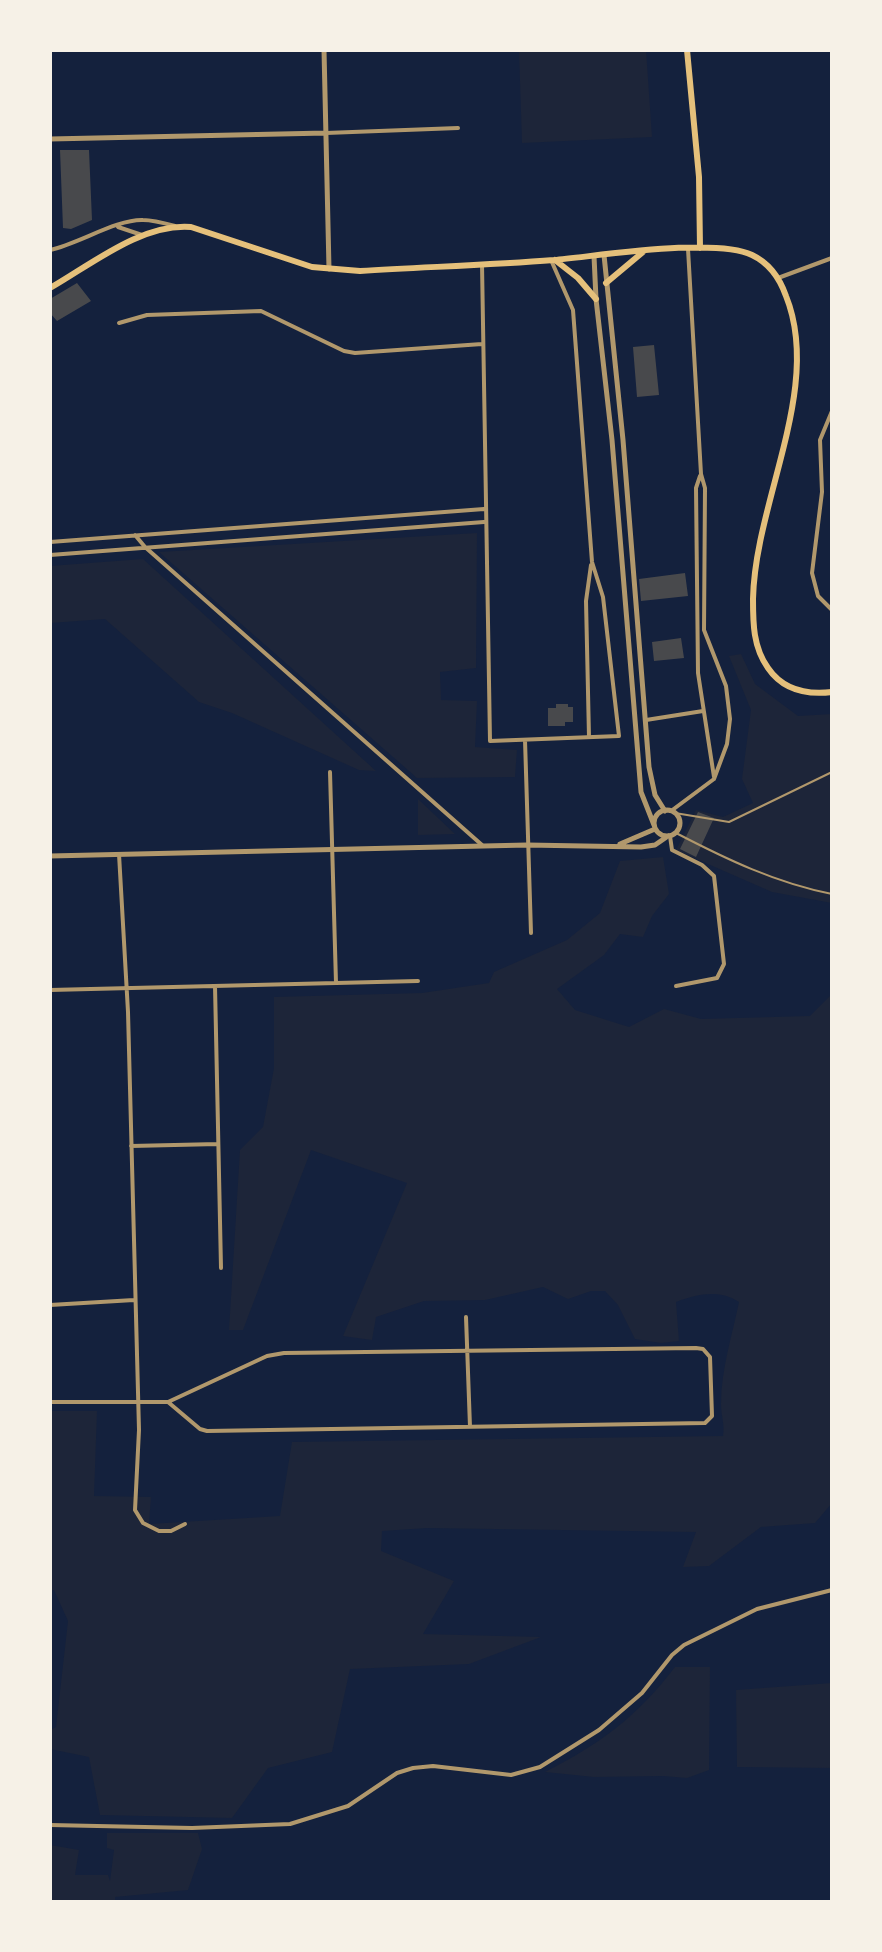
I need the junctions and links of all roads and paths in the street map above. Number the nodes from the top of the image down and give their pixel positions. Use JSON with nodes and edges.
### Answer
{"nodes":[{"id":1,"x":324,"y":50,"type":"edge"},
{"id":2,"x":687,"y":50,"type":"edge"},
{"id":3,"x":458,"y":128,"type":"dead end"},
{"id":4,"x":326,"y":133,"type":"junction"},
{"id":5,"x":50,"y":139,"type":"edge"},
{"id":6,"x":175,"y":226,"type":"junction"},
{"id":7,"x":116,"y":227,"type":"junction"},
{"id":8,"x":142,"y":235,"type":"junction"},
{"id":9,"x":700,"y":248,"type":"junction"},
{"id":10,"x":688,"y":249,"type":"junction"},
{"id":11,"x":50,"y":250,"type":"edge"},
{"id":12,"x":643,"y":252,"type":"junction"},
{"id":13,"x":604,"y":255,"type":"junction"},
{"id":14,"x":594,"y":256,"type":"junction"},
{"id":15,"x":832,"y":258,"type":"edge"},
{"id":16,"x":553,"y":260,"type":"junction"},
{"id":17,"x":481,"y":264,"type":"junction"},
{"id":18,"x":329,"y":270,"type":"junction"},
{"id":19,"x":778,"y":278,"type":"junction"},
{"id":20,"x":606,"y":283,"type":"junction"},
{"id":21,"x":50,"y":288,"type":"edge"},
{"id":22,"x":596,"y":299,"type":"junction"},
{"id":23,"x":609,"y":317,"type":"junction"},
{"id":24,"x":598,"y":318,"type":"junction"},
{"id":25,"x":119,"y":323,"type":"dead end"},
{"id":26,"x":483,"y":344,"type":"junction"},
{"id":27,"x":616,"y":379,"type":"junction"},
{"id":28,"x":606,"y":380,"type":"junction"},
{"id":29,"x":832,"y":411,"type":"edge"},
{"id":30,"x":612,"y":440,"type":"junction"},
{"id":31,"x":623,"y":440,"type":"junction"},
{"id":32,"x":701,"y":474,"type":"junction"},
{"id":33,"x":628,"y":500,"type":"junction"},
{"id":34,"x":618,"y":501,"type":"junction"},
{"id":35,"x":484,"y":509,"type":"junction"},
{"id":36,"x":329,"y":521,"type":"junction"},
{"id":37,"x":484,"y":522,"type":"junction"},
{"id":38,"x":283,"y":524,"type":"junction"},
{"id":39,"x":330,"y":533,"type":"junction"},
{"id":40,"x":135,"y":535,"type":"junction"},
{"id":41,"x":285,"y":537,"type":"junction"},
{"id":42,"x":50,"y":542,"type":"edge"},
{"id":43,"x":145,"y":547,"type":"junction"},
{"id":44,"x":50,"y":555,"type":"edge"},
{"id":45,"x":622,"y":560,"type":"junction"},
{"id":46,"x":633,"y":560,"type":"junction"},
{"id":47,"x":592,"y":562,"type":"junction"},
{"id":48,"x":832,"y":610,"type":"edge"},
{"id":49,"x":638,"y":622,"type":"junction"},
{"id":50,"x":627,"y":623,"type":"junction"},
{"id":51,"x":832,"y":692,"type":"edge"},
{"id":52,"x":703,"y":711,"type":"junction"},
{"id":53,"x":646,"y":720,"type":"junction"},
{"id":54,"x":589,"y":737,"type":"junction"},
{"id":55,"x":525,"y":740,"type":"junction"},
{"id":56,"x":637,"y":743,"type":"junction"},
{"id":57,"x":647,"y":743,"type":"junction"},
{"id":58,"x":330,"y":772,"type":"dead end"},
{"id":59,"x":832,"y":772,"type":"edge"},
{"id":60,"x":714,"y":779,"type":"junction"},
{"id":61,"x":670,"y":812,"type":"junction"},
{"id":62,"x":654,"y":827,"type":"junction"},
{"id":63,"x":671,"y":835,"type":"junction"},
{"id":64,"x":527,"y":845,"type":"junction"},
{"id":65,"x":483,"y":846,"type":"junction"},
{"id":66,"x":615,"y":846,"type":"junction"},
{"id":67,"x":330,"y":851,"type":"junction"},
{"id":68,"x":119,"y":854,"type":"junction"},
{"id":69,"x":50,"y":856,"type":"edge"},
{"id":70,"x":832,"y":894,"type":"edge"},
{"id":71,"x":531,"y":933,"type":"dead end"},
{"id":72,"x":418,"y":981,"type":"dead end"},
{"id":73,"x":336,"y":983,"type":"junction"},
{"id":74,"x":215,"y":986,"type":"junction"},
{"id":75,"x":676,"y":986,"type":"dead end"},
{"id":76,"x":126,"y":987,"type":"junction"},
{"id":77,"x":50,"y":990,"type":"edge"},
{"id":78,"x":218,"y":1144,"type":"junction"},
{"id":79,"x":131,"y":1146,"type":"junction"},
{"id":80,"x":221,"y":1268,"type":"dead end"},
{"id":81,"x":134,"y":1300,"type":"junction"},
{"id":82,"x":50,"y":1305,"type":"edge"},
{"id":83,"x":466,"y":1317,"type":"dead end"},
{"id":84,"x":467,"y":1350,"type":"junction"},
{"id":85,"x":50,"y":1402,"type":"edge"},
{"id":86,"x":136,"y":1402,"type":"junction"},
{"id":87,"x":168,"y":1402,"type":"junction"},
{"id":88,"x":470,"y":1428,"type":"junction"},
{"id":89,"x":185,"y":1524,"type":"dead end"},
{"id":90,"x":832,"y":1590,"type":"edge"},
{"id":91,"x":50,"y":1825,"type":"edge"}],
"edges":[{"from":1,"to":4,"type":"street"},
{"from":2,"to":9,"type":"main road"},
{"from":3,"to":4,"type":"street"},
{"from":4,"to":5,"type":"street"},
{"from":4,"to":18,"type":"street"},
{"from":6,"to":7,"type":"street"},
{"from":6,"to":8,"type":"main road"},
{"from":6,"to":18,"type":"main road"},
{"from":7,"to":8,"type":"street"},
{"from":7,"to":11,"type":"street"},
{"from":8,"to":21,"type":"main road"},
{"from":9,"to":10,"type":"main road"},
{"from":9,"to":19,"type":"main road"},
{"from":10,"to":12,"type":"main road"},
{"from":10,"to":32,"type":"street"},
{"from":12,"to":13,"type":"main road"},
{"from":12,"to":20,"type":"main road"},
{"from":13,"to":14,"type":"main road"},
{"from":13,"to":20,"type":"street"},
{"from":14,"to":16,"type":"main road"},
{"from":14,"to":22,"type":"street"},
{"from":15,"to":19,"type":"street"},
{"from":16,"to":17,"type":"main road"},
{"from":16,"to":22,"type":"main road"},
{"from":16,"to":47,"type":"street"},
{"from":17,"to":18,"type":"main road"},
{"from":17,"to":26,"type":"street"},
{"from":19,"to":51,"type":"main road"},
{"from":20,"to":23,"type":"street"},
{"from":22,"to":24,"type":"street"},
{"from":23,"to":24,"type":"street"},
{"from":23,"to":27,"type":"street"},
{"from":24,"to":28,"type":"street"},
{"from":25,"to":26,"type":"street"},
{"from":26,"to":35,"type":"street"},
{"from":27,"to":28,"type":"street"},
{"from":27,"to":31,"type":"street"},
{"from":28,"to":30,"type":"street"},
{"from":29,"to":48,"type":"street"},
{"from":30,"to":31,"type":"street"},
{"from":30,"to":34,"type":"street"},
{"from":31,"to":33,"type":"street"},
{"from":32,"to":52,"type":"street"},
{"from":32,"to":60,"type":"street"},
{"from":33,"to":34,"type":"street"},
{"from":33,"to":46,"type":"street"},
{"from":34,"to":45,"type":"street"},
{"from":35,"to":36,"type":"street"},
{"from":35,"to":37,"type":"street"},
{"from":36,"to":38,"type":"street"},
{"from":36,"to":39,"type":"street"},
{"from":37,"to":39,"type":"street"},
{"from":37,"to":55,"type":"street"},
{"from":38,"to":40,"type":"street"},
{"from":38,"to":41,"type":"street"},
{"from":39,"to":41,"type":"street"},
{"from":40,"to":42,"type":"street"},
{"from":40,"to":43,"type":"street"},
{"from":41,"to":43,"type":"street"},
{"from":43,"to":44,"type":"street"},
{"from":43,"to":65,"type":"street"},
{"from":45,"to":46,"type":"street"},
{"from":45,"to":50,"type":"street"},
{"from":46,"to":49,"type":"street"},
{"from":47,"to":54,"type":"street"},
{"from":47,"to":54,"type":"street"},
{"from":49,"to":50,"type":"street"},
{"from":49,"to":53,"type":"street"},
{"from":50,"to":56,"type":"street"},
{"from":52,"to":53,"type":"street"},
{"from":52,"to":60,"type":"street"},
{"from":53,"to":57,"type":"street"},
{"from":54,"to":55,"type":"street"},
{"from":55,"to":64,"type":"street"},
{"from":56,"to":57,"type":"street"},
{"from":56,"to":62,"type":"street"},
{"from":57,"to":61,"type":"street"},
{"from":58,"to":67,"type":"street"},
{"from":59,"to":61,"type":"lane"},
{"from":60,"to":61,"type":"street"},
{"from":61,"to":62,"type":"street"},
{"from":61,"to":63,"type":"street"},
{"from":62,"to":63,"type":"street"},
{"from":62,"to":66,"type":"street"},
{"from":63,"to":66,"type":"street"},
{"from":63,"to":70,"type":"lane"},
{"from":63,"to":75,"type":"street"},
{"from":64,"to":65,"type":"street"},
{"from":64,"to":66,"type":"street"},
{"from":64,"to":71,"type":"street"},
{"from":65,"to":67,"type":"street"},
{"from":67,"to":68,"type":"street"},
{"from":67,"to":73,"type":"street"},
{"from":68,"to":69,"type":"street"},
{"from":68,"to":76,"type":"street"},
{"from":72,"to":73,"type":"street"},
{"from":73,"to":74,"type":"street"},
{"from":74,"to":76,"type":"street"},
{"from":74,"to":78,"type":"street"},
{"from":76,"to":77,"type":"street"},
{"from":76,"to":79,"type":"street"},
{"from":78,"to":79,"type":"street"},
{"from":78,"to":80,"type":"street"},
{"from":79,"to":81,"type":"street"},
{"from":81,"to":82,"type":"street"},
{"from":81,"to":86,"type":"street"},
{"from":83,"to":84,"type":"street"},
{"from":84,"to":87,"type":"street"},
{"from":84,"to":88,"type":"street"},
{"from":84,"to":88,"type":"street"},
{"from":85,"to":86,"type":"street"},
{"from":86,"to":87,"type":"street"},
{"from":86,"to":89,"type":"street"},
{"from":87,"to":88,"type":"street"},
{"from":90,"to":91,"type":"street"}]}
